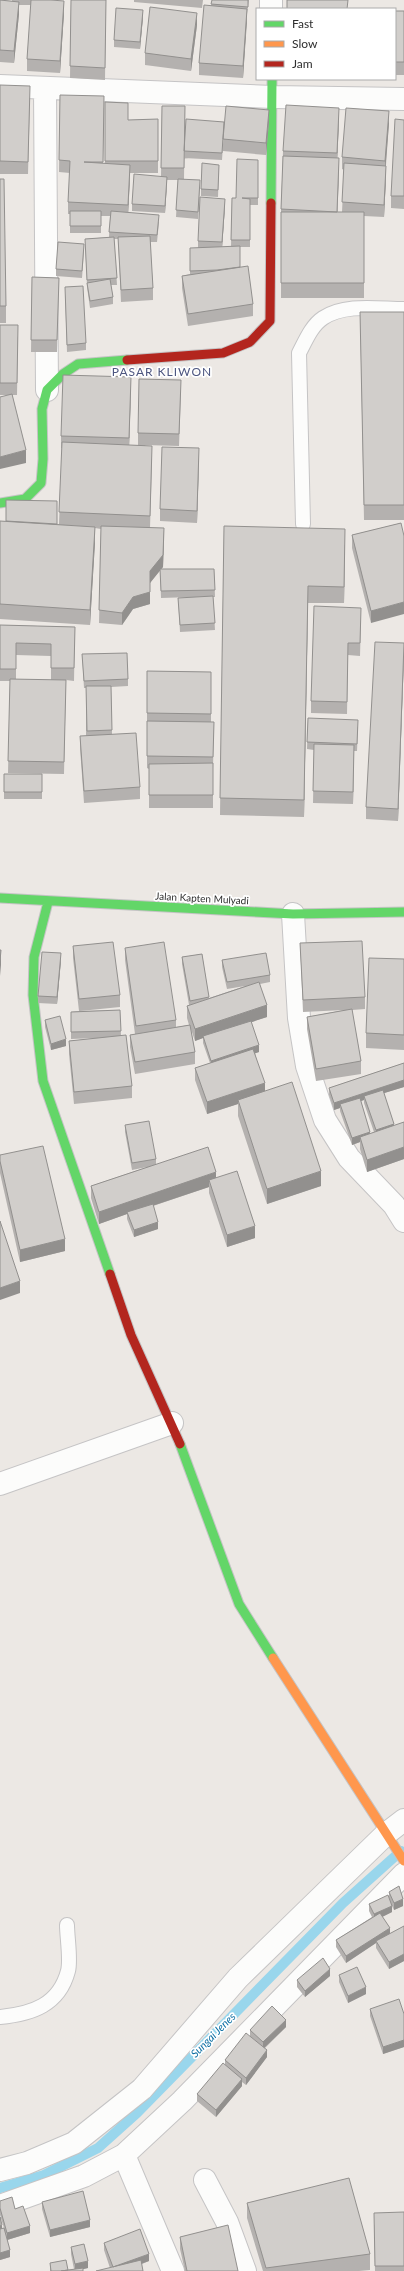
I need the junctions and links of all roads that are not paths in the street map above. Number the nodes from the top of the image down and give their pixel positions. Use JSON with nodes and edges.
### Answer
{"nodes":[{"id":1,"x":0,"y":86,"type":"edge"},
{"id":2,"x":272,"y":88,"type":"edge"},
{"id":3,"x":45,"y":89,"type":"junction"},
{"id":4,"x":404,"y":99,"type":"edge"},
{"id":5,"x":404,"y":309,"type":"edge"},
{"id":6,"x":48,"y":390,"type":"junction"},
{"id":7,"x":0,"y":503,"type":"edge"},
{"id":8,"x":303,"y":524,"type":"dead end"},
{"id":9,"x":0,"y":898,"type":"edge"},
{"id":10,"x":48,"y":902,"type":"junction"},
{"id":11,"x":404,"y":912,"type":"edge"},
{"id":12,"x":293,"y":914,"type":"junction"},
{"id":13,"x":404,"y":1221,"type":"edge"},
{"id":14,"x":172,"y":1423,"type":"junction"},
{"id":15,"x":0,"y":1484,"type":"edge"},
{"id":16,"x":404,"y":1820,"type":"edge"},
{"id":17,"x":390,"y":1838,"type":"junction"},
{"id":18,"x":404,"y":1861,"type":"edge"},
{"id":19,"x":404,"y":1874,"type":"edge"},
{"id":20,"x":67,"y":1925,"type":"dead end"},
{"id":21,"x":0,"y":2017,"type":"edge"},
{"id":22,"x":124,"y":2155,"type":"junction"},
{"id":23,"x":0,"y":2170,"type":"edge"},
{"id":24,"x":205,"y":2180,"type":"dead end"},
{"id":25,"x":0,"y":2206,"type":"edge"},
{"id":26,"x":172,"y":2271,"type":"edge"},
{"id":27,"x":245,"y":2271,"type":"edge"}],
"edges":[{"from":1,"to":3,"type":"street"},
{"from":2,"to":3,"type":"street"},
{"from":2,"to":4,"type":"street"},
{"from":2,"to":6,"type":"street"},
{"from":3,"to":6,"type":"street"},
{"from":5,"to":8,"type":"lane"},
{"from":6,"to":7,"type":"street"},
{"from":9,"to":10,"type":"street","name":"Jalan Kapten Mulyadi"},
{"from":10,"to":12,"type":"street","name":"Jalan Kapten Mulyadi"},
{"from":10,"to":14,"type":"street"},
{"from":11,"to":12,"type":"street","name":"Jalan Kapten Mulyadi"},
{"from":12,"to":13,"type":"street"},
{"from":14,"to":15,"type":"street"},
{"from":14,"to":17,"type":"street"},
{"from":16,"to":17,"type":"street"},
{"from":17,"to":18,"type":"street"},
{"from":17,"to":23,"type":"street"},
{"from":19,"to":22,"type":"street"},
{"from":20,"to":21,"type":"lane"},
{"from":22,"to":25,"type":"street"},
{"from":22,"to":26,"type":"street"},
{"from":24,"to":27,"type":"street"}]}
